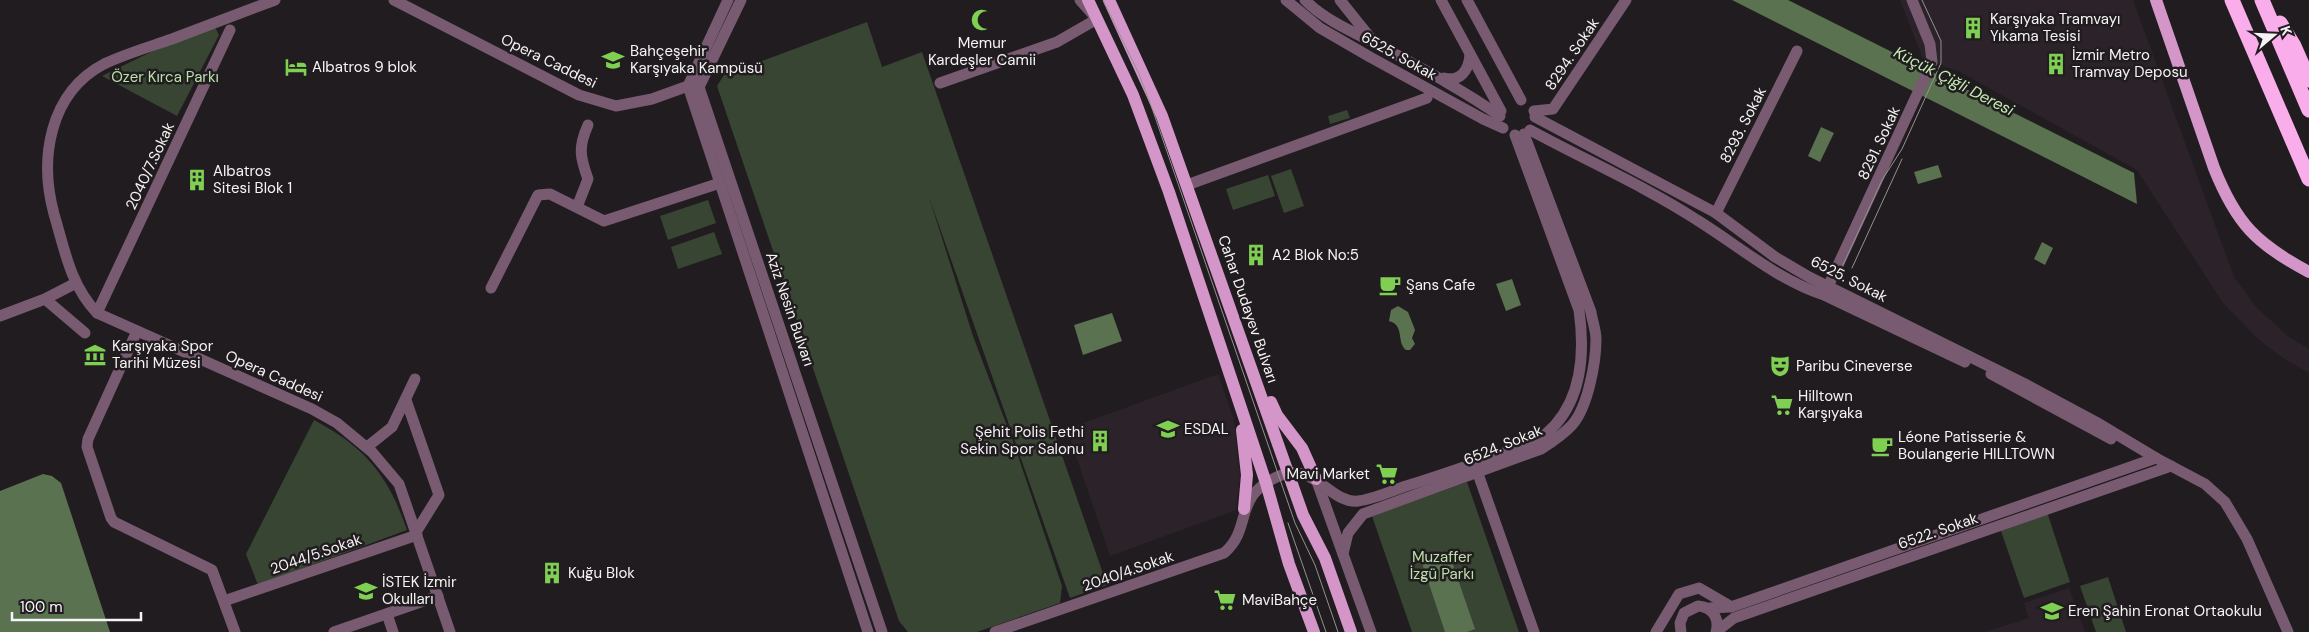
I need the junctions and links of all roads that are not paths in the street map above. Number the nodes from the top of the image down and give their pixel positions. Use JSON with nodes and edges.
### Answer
{"nodes":[{"id":1,"x":275,"y":0,"type":"edge"},
{"id":2,"x":394,"y":0,"type":"edge"},
{"id":3,"x":728,"y":0,"type":"edge"},
{"id":4,"x":741,"y":0,"type":"edge"},
{"id":5,"x":1080,"y":0,"type":"edge"},
{"id":6,"x":1088,"y":0,"type":"edge"},
{"id":7,"x":1108,"y":0,"type":"edge"},
{"id":8,"x":1286,"y":0,"type":"edge"},
{"id":9,"x":1305,"y":0,"type":"edge"},
{"id":10,"x":1340,"y":0,"type":"edge"},
{"id":11,"x":1441,"y":0,"type":"edge"},
{"id":12,"x":1466,"y":0,"type":"edge"},
{"id":13,"x":1626,"y":0,"type":"edge"},
{"id":14,"x":1912,"y":0,"type":"edge"},
{"id":15,"x":2156,"y":0,"type":"edge"},
{"id":16,"x":2223,"y":0,"type":"edge"},
{"id":17,"x":2232,"y":0,"type":"edge"},
{"id":18,"x":2262,"y":0,"type":"edge"},
{"id":19,"x":2266,"y":0,"type":"edge"},
{"id":20,"x":1097,"y":19,"type":"junction"},
{"id":21,"x":230,"y":30,"type":"dead end"},
{"id":22,"x":1375,"y":43,"type":"junction"},
{"id":23,"x":1797,"y":51,"type":"dead end"},
{"id":24,"x":1470,"y":54,"type":"junction"},
{"id":25,"x":1434,"y":75,"type":"junction"},
{"id":26,"x":2309,"y":80,"type":"edge"},
{"id":27,"x":940,"y":83,"type":"dead end"},
{"id":28,"x":695,"y":86,"type":"junction"},
{"id":29,"x":1427,"y":98,"type":"dead end"},
{"id":30,"x":1521,"y":100,"type":"junction"},
{"id":31,"x":2309,"y":110,"type":"edge"},
{"id":32,"x":1501,"y":113,"type":"junction"},
{"id":33,"x":1534,"y":114,"type":"junction"},
{"id":34,"x":588,"y":125,"type":"dead end"},
{"id":35,"x":1503,"y":128,"type":"junction"},
{"id":36,"x":1523,"y":133,"type":"junction"},
{"id":37,"x":2289,"y":135,"type":"junction"},
{"id":38,"x":2309,"y":179,"type":"edge"},
{"id":39,"x":720,"y":183,"type":"junction"},
{"id":40,"x":1187,"y":185,"type":"junction"},
{"id":41,"x":577,"y":207,"type":"junction"},
{"id":42,"x":1716,"y":213,"type":"junction"},
{"id":43,"x":2309,"y":272,"type":"edge"},
{"id":44,"x":76,"y":283,"type":"junction"},
{"id":45,"x":491,"y":288,"type":"dead end"},
{"id":46,"x":1826,"y":290,"type":"junction"},
{"id":47,"x":45,"y":299,"type":"junction"},
{"id":48,"x":97,"y":313,"type":"junction"},
{"id":49,"x":0,"y":316,"type":"edge"},
{"id":50,"x":136,"y":331,"type":"junction"},
{"id":51,"x":85,"y":333,"type":"dead end"},
{"id":52,"x":1245,"y":348,"type":"junction"},
{"id":53,"x":415,"y":379,"type":"dead end"},
{"id":54,"x":1233,"y":384,"type":"junction"},
{"id":55,"x":406,"y":400,"type":"junction"},
{"id":56,"x":367,"y":447,"type":"junction"},
{"id":57,"x":2156,"y":458,"type":"junction"},
{"id":58,"x":2171,"y":466,"type":"junction"},
{"id":59,"x":1477,"y":472,"type":"junction"},
{"id":60,"x":1289,"y":474,"type":"junction"},
{"id":61,"x":1316,"y":479,"type":"junction"},
{"id":62,"x":1266,"y":483,"type":"junction"},
{"id":63,"x":1244,"y":509,"type":"junction"},
{"id":64,"x":416,"y":534,"type":"junction"},
{"id":65,"x":1343,"y":554,"type":"junction"},
{"id":66,"x":438,"y":596,"type":"junction"},
{"id":67,"x":224,"y":601,"type":"junction"},
{"id":68,"x":1731,"y":607,"type":"junction"},
{"id":69,"x":1708,"y":608,"type":"junction"},
{"id":70,"x":387,"y":614,"type":"junction"},
{"id":71,"x":1680,"y":627,"type":"edge"},
{"id":72,"x":1716,"y":631,"type":"edge"},
{"id":73,"x":235,"y":632,"type":"edge"},
{"id":74,"x":334,"y":632,"type":"edge"},
{"id":75,"x":393,"y":632,"type":"edge"},
{"id":76,"x":450,"y":632,"type":"edge"},
{"id":77,"x":868,"y":632,"type":"edge"},
{"id":78,"x":882,"y":632,"type":"edge"},
{"id":79,"x":995,"y":632,"type":"edge"},
{"id":80,"x":1314,"y":632,"type":"edge"},
{"id":81,"x":1351,"y":632,"type":"edge"},
{"id":82,"x":1371,"y":632,"type":"edge"},
{"id":83,"x":1534,"y":632,"type":"edge"},
{"id":84,"x":1658,"y":632,"type":"edge"},
{"id":85,"x":2288,"y":632,"type":"edge"}],
"edges":[{"from":1,"to":44,"type":"street","name":"Opera Caddesi"},
{"from":2,"to":28,"type":"street","name":"Opera Caddesi"},
{"from":3,"to":28,"type":"street"},
{"from":4,"to":28,"type":"street"},
{"from":5,"to":20,"type":"street"},
{"from":6,"to":20,"type":"main road"},
{"from":7,"to":40,"type":"main road","name":"Cahar Dudayev Bulvarı"},
{"from":8,"to":35,"type":"street","name":"6525. Sokak"},
{"from":9,"to":22,"type":"street","name":"6525. Sokak"},
{"from":10,"to":22,"type":"street"},
{"from":11,"to":24,"type":"street"},
{"from":12,"to":30,"type":"street"},
{"from":13,"to":33,"type":"street","name":"8294. Sokak"},
{"from":14,"to":46,"type":"street","name":"8291. Sokak"},
{"from":15,"to":43,"type":"main road"},
{"from":16,"to":37,"type":"highway"},
{"from":17,"to":37,"type":"highway"},
{"from":18,"to":31,"type":"highway"},
{"from":19,"to":26,"type":"highway"},
{"from":20,"to":27,"type":"street"},
{"from":20,"to":54,"type":"main road"},
{"from":21,"to":48,"type":"street","name":"2040/7.Sokak"},
{"from":22,"to":25,"type":"street","name":"6525. Sokak"},
{"from":23,"to":42,"type":"street","name":"8293. Sokak"},
{"from":24,"to":25,"type":"street"},
{"from":24,"to":32,"type":"street"},
{"from":25,"to":32,"type":"street","name":"6525. Sokak"},
{"from":28,"to":39,"type":"street","name":"Aziz Nesin Bulvarı"},
{"from":28,"to":78,"type":"street","name":"Aziz Nesin Bulvarı"},
{"from":29,"to":40,"type":"street"},
{"from":30,"to":32,"type":"street"},
{"from":30,"to":33,"type":"street"},
{"from":32,"to":35,"type":"street"},
{"from":33,"to":36,"type":"street"},
{"from":33,"to":42,"type":"street","name":"6525. Sokak"},
{"from":34,"to":41,"type":"street"},
{"from":35,"to":36,"type":"street"},
{"from":36,"to":46,"type":"street","name":"6525. Sokak"},
{"from":36,"to":59,"type":"street","name":"6524. Sokak"},
{"from":36,"to":61,"type":"street","name":"6524. Sokak"},
{"from":37,"to":38,"type":"highway"},
{"from":39,"to":41,"type":"street"},
{"from":39,"to":77,"type":"street","name":"Aziz Nesin Bulvarı"},
{"from":40,"to":52,"type":"main road","name":"Cahar Dudayev Bulvarı"},
{"from":41,"to":45,"type":"street"},
{"from":42,"to":46,"type":"street","name":"6525. Sokak"},
{"from":44,"to":47,"type":"street"},
{"from":44,"to":48,"type":"street","name":"Opera Caddesi"},
{"from":46,"to":57,"type":"street","name":"6525. Sokak"},
{"from":47,"to":49,"type":"street"},
{"from":47,"to":51,"type":"street"},
{"from":48,"to":50,"type":"street","name":"Opera Caddesi"},
{"from":50,"to":56,"type":"street","name":"Opera Caddesi"},
{"from":50,"to":67,"type":"street"},
{"from":52,"to":60,"type":"main road","name":"Cahar Dudayev Bulvarı"},
{"from":52,"to":61,"type":"main road"},
{"from":53,"to":55,"type":"street"},
{"from":54,"to":62,"type":"main road"},
{"from":54,"to":63,"type":"main road"},
{"from":55,"to":56,"type":"street"},
{"from":55,"to":64,"type":"street"},
{"from":56,"to":64,"type":"street","name":"Opera Caddesi"},
{"from":57,"to":58,"type":"street","name":"6525. Sokak"},
{"from":57,"to":68,"type":"street","name":"6522. Sokak"},
{"from":58,"to":72,"type":"street","name":"6522. Sokak"},
{"from":58,"to":85,"type":"street","name":"6525. Sokak"},
{"from":59,"to":65,"type":"street","name":"6524. Sokak"},
{"from":59,"to":83,"type":"street"},
{"from":60,"to":61,"type":"street"},
{"from":60,"to":62,"type":"street"},
{"from":60,"to":81,"type":"main road","name":"Cahar Dudayev Bulvarı"},
{"from":61,"to":65,"type":"street"},
{"from":62,"to":63,"type":"street"},
{"from":62,"to":80,"type":"main road"},
{"from":63,"to":79,"type":"street","name":"2040/4.Sokak"},
{"from":64,"to":66,"type":"street","name":"Opera Caddesi"},
{"from":64,"to":67,"type":"street","name":"2044/5.Sokak"},
{"from":65,"to":82,"type":"street"},
{"from":66,"to":70,"type":"street"},
{"from":66,"to":76,"type":"street","name":"Opera Caddesi"},
{"from":67,"to":73,"type":"street"},
{"from":68,"to":69,"type":"street","name":"6522. Sokak"},
{"from":68,"to":84,"type":"street"},
{"from":69,"to":71,"type":"street","name":"6522. Sokak"},
{"from":69,"to":72,"type":"street"},
{"from":70,"to":74,"type":"street"},
{"from":70,"to":75,"type":"street"},
{"from":71,"to":84,"type":"street"}]}
